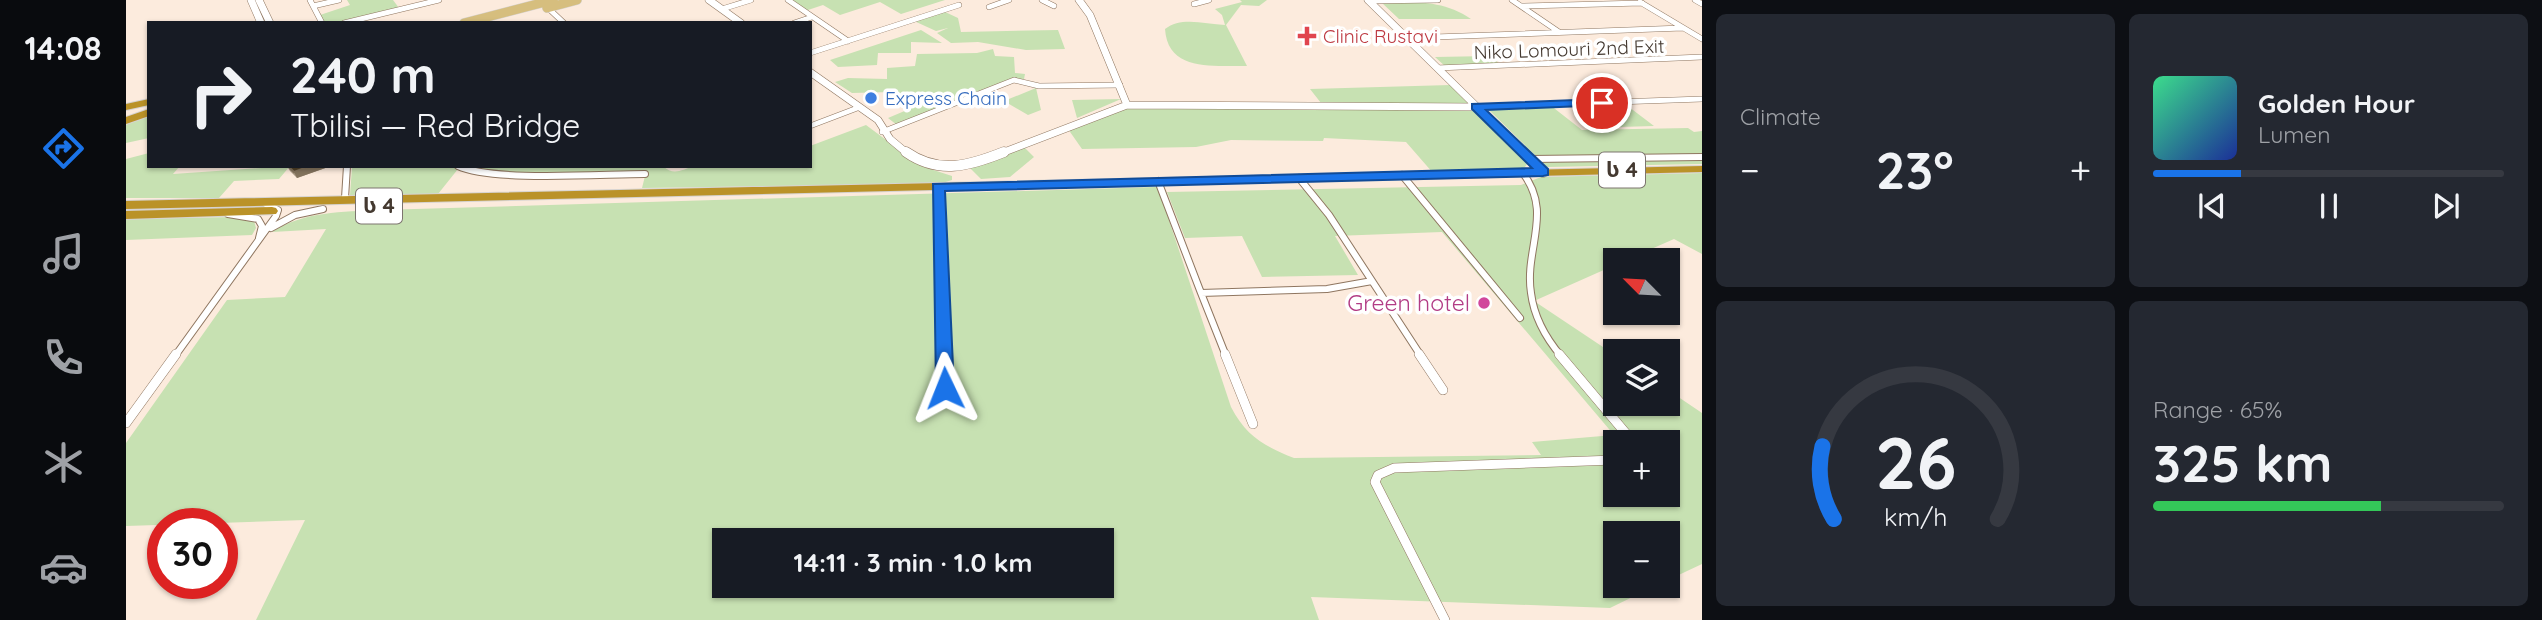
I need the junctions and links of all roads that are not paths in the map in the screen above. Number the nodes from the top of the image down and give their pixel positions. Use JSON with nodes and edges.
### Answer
{"nodes":[{"id":1,"x":251,"y":0,"type":"edge"},
{"id":2,"x":260,"y":0,"type":"edge"},
{"id":3,"x":310,"y":0,"type":"edge"},
{"id":4,"x":339,"y":0,"type":"edge"},
{"id":5,"x":439,"y":0,"type":"edge"},
{"id":6,"x":577,"y":0,"type":"edge"},
{"id":7,"x":709,"y":0,"type":"edge"},
{"id":8,"x":751,"y":0,"type":"edge"},
{"id":9,"x":788,"y":0,"type":"edge"},
{"id":10,"x":950,"y":0,"type":"edge"},
{"id":11,"x":1009,"y":0,"type":"edge"},
{"id":12,"x":1042,"y":0,"type":"edge"},
{"id":13,"x":1079,"y":0,"type":"edge"},
{"id":14,"x":1209,"y":0,"type":"edge"},
{"id":15,"x":1368,"y":0,"type":"edge"},
{"id":16,"x":1438,"y":0,"type":"edge"},
{"id":17,"x":1512,"y":0,"type":"edge"},
{"id":18,"x":1581,"y":0,"type":"edge"},
{"id":19,"x":1695,"y":0,"type":"edge"},
{"id":20,"x":1639,"y":2,"type":"edge"},
{"id":21,"x":550,"y":4,"type":"edge"},
{"id":22,"x":1194,"y":4,"type":"dead end"},
{"id":23,"x":1702,"y":4,"type":"edge"},
{"id":24,"x":1588,"y":5,"type":"junction"},
{"id":25,"x":313,"y":6,"type":"junction"},
{"id":26,"x":1054,"y":6,"type":"dead end"},
{"id":27,"x":1522,"y":6,"type":"junction"},
{"id":28,"x":989,"y":7,"type":"dead end"},
{"id":29,"x":722,"y":9,"type":"junction"},
{"id":30,"x":812,"y":17,"type":"junction"},
{"id":31,"x":260,"y":21,"type":"edge"},
{"id":32,"x":269,"y":21,"type":"edge"},
{"id":33,"x":321,"y":21,"type":"edge"},
{"id":34,"x":351,"y":21,"type":"edge"},
{"id":35,"x":473,"y":21,"type":"edge"},
{"id":36,"x":495,"y":21,"type":"edge"},
{"id":37,"x":563,"y":21,"type":"edge"},
{"id":38,"x":738,"y":21,"type":"edge"},
{"id":39,"x":800,"y":21,"type":"edge"},
{"id":40,"x":1684,"y":28,"type":"junction"},
{"id":41,"x":1560,"y":32,"type":"junction"},
{"id":42,"x":1406,"y":38,"type":"junction"},
{"id":43,"x":1702,"y":38,"type":"edge"},
{"id":44,"x":848,"y":41,"type":"junction"},
{"id":45,"x":812,"y":52,"type":"edge"},
{"id":46,"x":1702,"y":57,"type":"edge"},
{"id":47,"x":1437,"y":68,"type":"junction"},
{"id":48,"x":812,"y":73,"type":"edge"},
{"id":49,"x":1120,"y":85,"type":"junction"},
{"id":50,"x":1702,"y":99,"type":"edge"},
{"id":51,"x":126,"y":102,"type":"edge"},
{"id":52,"x":147,"y":102,"type":"edge"},
{"id":53,"x":147,"y":103,"type":"edge"},
{"id":54,"x":1127,"y":105,"type":"junction"},
{"id":55,"x":860,"y":107,"type":"junction"},
{"id":56,"x":1476,"y":107,"type":"junction"},
{"id":57,"x":126,"y":109,"type":"edge"},
{"id":58,"x":147,"y":112,"type":"edge"},
{"id":59,"x":126,"y":121,"type":"edge"},
{"id":60,"x":812,"y":125,"type":"edge"},
{"id":61,"x":882,"y":132,"type":"junction"},
{"id":62,"x":1702,"y":157,"type":"edge"},
{"id":63,"x":1530,"y":159,"type":"junction"},
{"id":64,"x":347,"y":168,"type":"edge"},
{"id":65,"x":462,"y":168,"type":"edge"},
{"id":66,"x":1702,"y":169,"type":"edge"},
{"id":67,"x":1543,"y":172,"type":"junction"},
{"id":68,"x":1522,"y":173,"type":"junction"},
{"id":69,"x":645,"y":174,"type":"dead end"},
{"id":70,"x":1402,"y":175,"type":"junction"},
{"id":71,"x":1299,"y":178,"type":"junction"},
{"id":72,"x":1158,"y":181,"type":"junction"},
{"id":73,"x":938,"y":187,"type":"junction"},
{"id":74,"x":345,"y":198,"type":"junction"},
{"id":75,"x":479,"y":198,"type":"junction"},
{"id":76,"x":126,"y":202,"type":"edge"},
{"id":77,"x":224,"y":208,"type":"junction"},
{"id":78,"x":323,"y":209,"type":"junction"},
{"id":79,"x":278,"y":210,"type":"junction"},
{"id":80,"x":126,"y":215,"type":"edge"},
{"id":81,"x":267,"y":230,"type":"junction"},
{"id":82,"x":259,"y":239,"type":"junction"},
{"id":83,"x":1372,"y":281,"type":"junction"},
{"id":84,"x":1201,"y":293,"type":"junction"},
{"id":85,"x":1520,"y":318,"type":"dead end"},
{"id":86,"x":945,"y":388,"type":"dead end"},
{"id":87,"x":1443,"y":390,"type":"dead end"},
{"id":88,"x":126,"y":423,"type":"edge"},
{"id":89,"x":1253,"y":424,"type":"dead end"},
{"id":90,"x":1623,"y":430,"type":"edge"},
{"id":91,"x":1603,"y":460,"type":"edge"},
{"id":92,"x":1444,"y":620,"type":"edge"}],
"edges":[{"from":1,"to":31,"type":"street"},
{"from":2,"to":32,"type":"street"},
{"from":3,"to":25,"type":"street"},
{"from":4,"to":25,"type":"street"},
{"from":5,"to":34,"type":"street"},
{"from":6,"to":21,"type":"main road"},
{"from":7,"to":29,"type":"street"},
{"from":8,"to":29,"type":"street"},
{"from":9,"to":30,"type":"street"},
{"from":10,"to":44,"type":"street"},
{"from":11,"to":28,"type":"street"},
{"from":12,"to":26,"type":"street"},
{"from":13,"to":49,"type":"street"},
{"from":14,"to":22,"type":"street"},
{"from":15,"to":16,"type":"street"},
{"from":15,"to":42,"type":"street"},
{"from":17,"to":27,"type":"street"},
{"from":18,"to":24,"type":"street"},
{"from":19,"to":23,"type":"street"},
{"from":20,"to":24,"type":"street"},
{"from":20,"to":40,"type":"street"},
{"from":21,"to":35,"type":"main road"},
{"from":21,"to":36,"type":"main road"},
{"from":21,"to":37,"type":"street"},
{"from":24,"to":27,"type":"street"},
{"from":25,"to":33,"type":"street"},
{"from":27,"to":41,"type":"street"},
{"from":29,"to":38,"type":"street"},
{"from":30,"to":39,"type":"street"},
{"from":30,"to":44,"type":"street"},
{"from":40,"to":41,"type":"street"},
{"from":40,"to":43,"type":"street"},
{"from":41,"to":42,"type":"street"},
{"from":42,"to":47,"type":"street"},
{"from":44,"to":45,"type":"street"},
{"from":46,"to":47,"type":"street","name":"Niko Lomouri 2nd Exit"},
{"from":47,"to":56,"type":"street"},
{"from":48,"to":55,"type":"street"},
{"from":49,"to":54,"type":"street"},
{"from":49,"to":61,"type":"street"},
{"from":50,"to":56,"type":"street"},
{"from":51,"to":52,"type":"highway"},
{"from":53,"to":57,"type":"highway"},
{"from":54,"to":56,"type":"street"},
{"from":54,"to":61,"type":"street"},
{"from":55,"to":60,"type":"street"},
{"from":55,"to":61,"type":"street"},
{"from":56,"to":63,"type":"street"},
{"from":58,"to":59,"type":"highway"},
{"from":62,"to":63,"type":"street"},
{"from":63,"to":67,"type":"street"},
{"from":64,"to":74,"type":"street"},
{"from":65,"to":69,"type":"street"},
{"from":66,"to":67,"type":"highway","number":"ს 4"},
{"from":67,"to":68,"type":"highway","number":"ს 4"},
{"from":68,"to":70,"type":"highway","number":"ს 4"},
{"from":68,"to":90,"type":"street"},
{"from":70,"to":71,"type":"highway","number":"ს 4"},
{"from":70,"to":85,"type":"street"},
{"from":71,"to":72,"type":"highway","number":"ს 4"},
{"from":71,"to":83,"type":"street"},
{"from":72,"to":73,"type":"highway","number":"ს 4"},
{"from":72,"to":84,"type":"street"},
{"from":73,"to":75,"type":"highway","number":"ს 4"},
{"from":73,"to":86,"type":"street"},
{"from":74,"to":75,"type":"highway","number":"ს 4"},
{"from":74,"to":77,"type":"highway","number":"ს 4"},
{"from":75,"to":78,"type":"highway","number":"ს 4"},
{"from":76,"to":77,"type":"highway","number":"ს 4"},
{"from":77,"to":79,"type":"highway","number":"ს 4"},
{"from":77,"to":80,"type":"highway","number":"ს 4"},
{"from":77,"to":82,"type":"street"},
{"from":78,"to":79,"type":"highway","number":"ს 4"},
{"from":78,"to":81,"type":"street"},
{"from":79,"to":81,"type":"street"},
{"from":81,"to":82,"type":"street"},
{"from":82,"to":88,"type":"street"},
{"from":83,"to":84,"type":"street"},
{"from":83,"to":87,"type":"street"},
{"from":84,"to":89,"type":"street"},
{"from":91,"to":92,"type":"street"}]}
